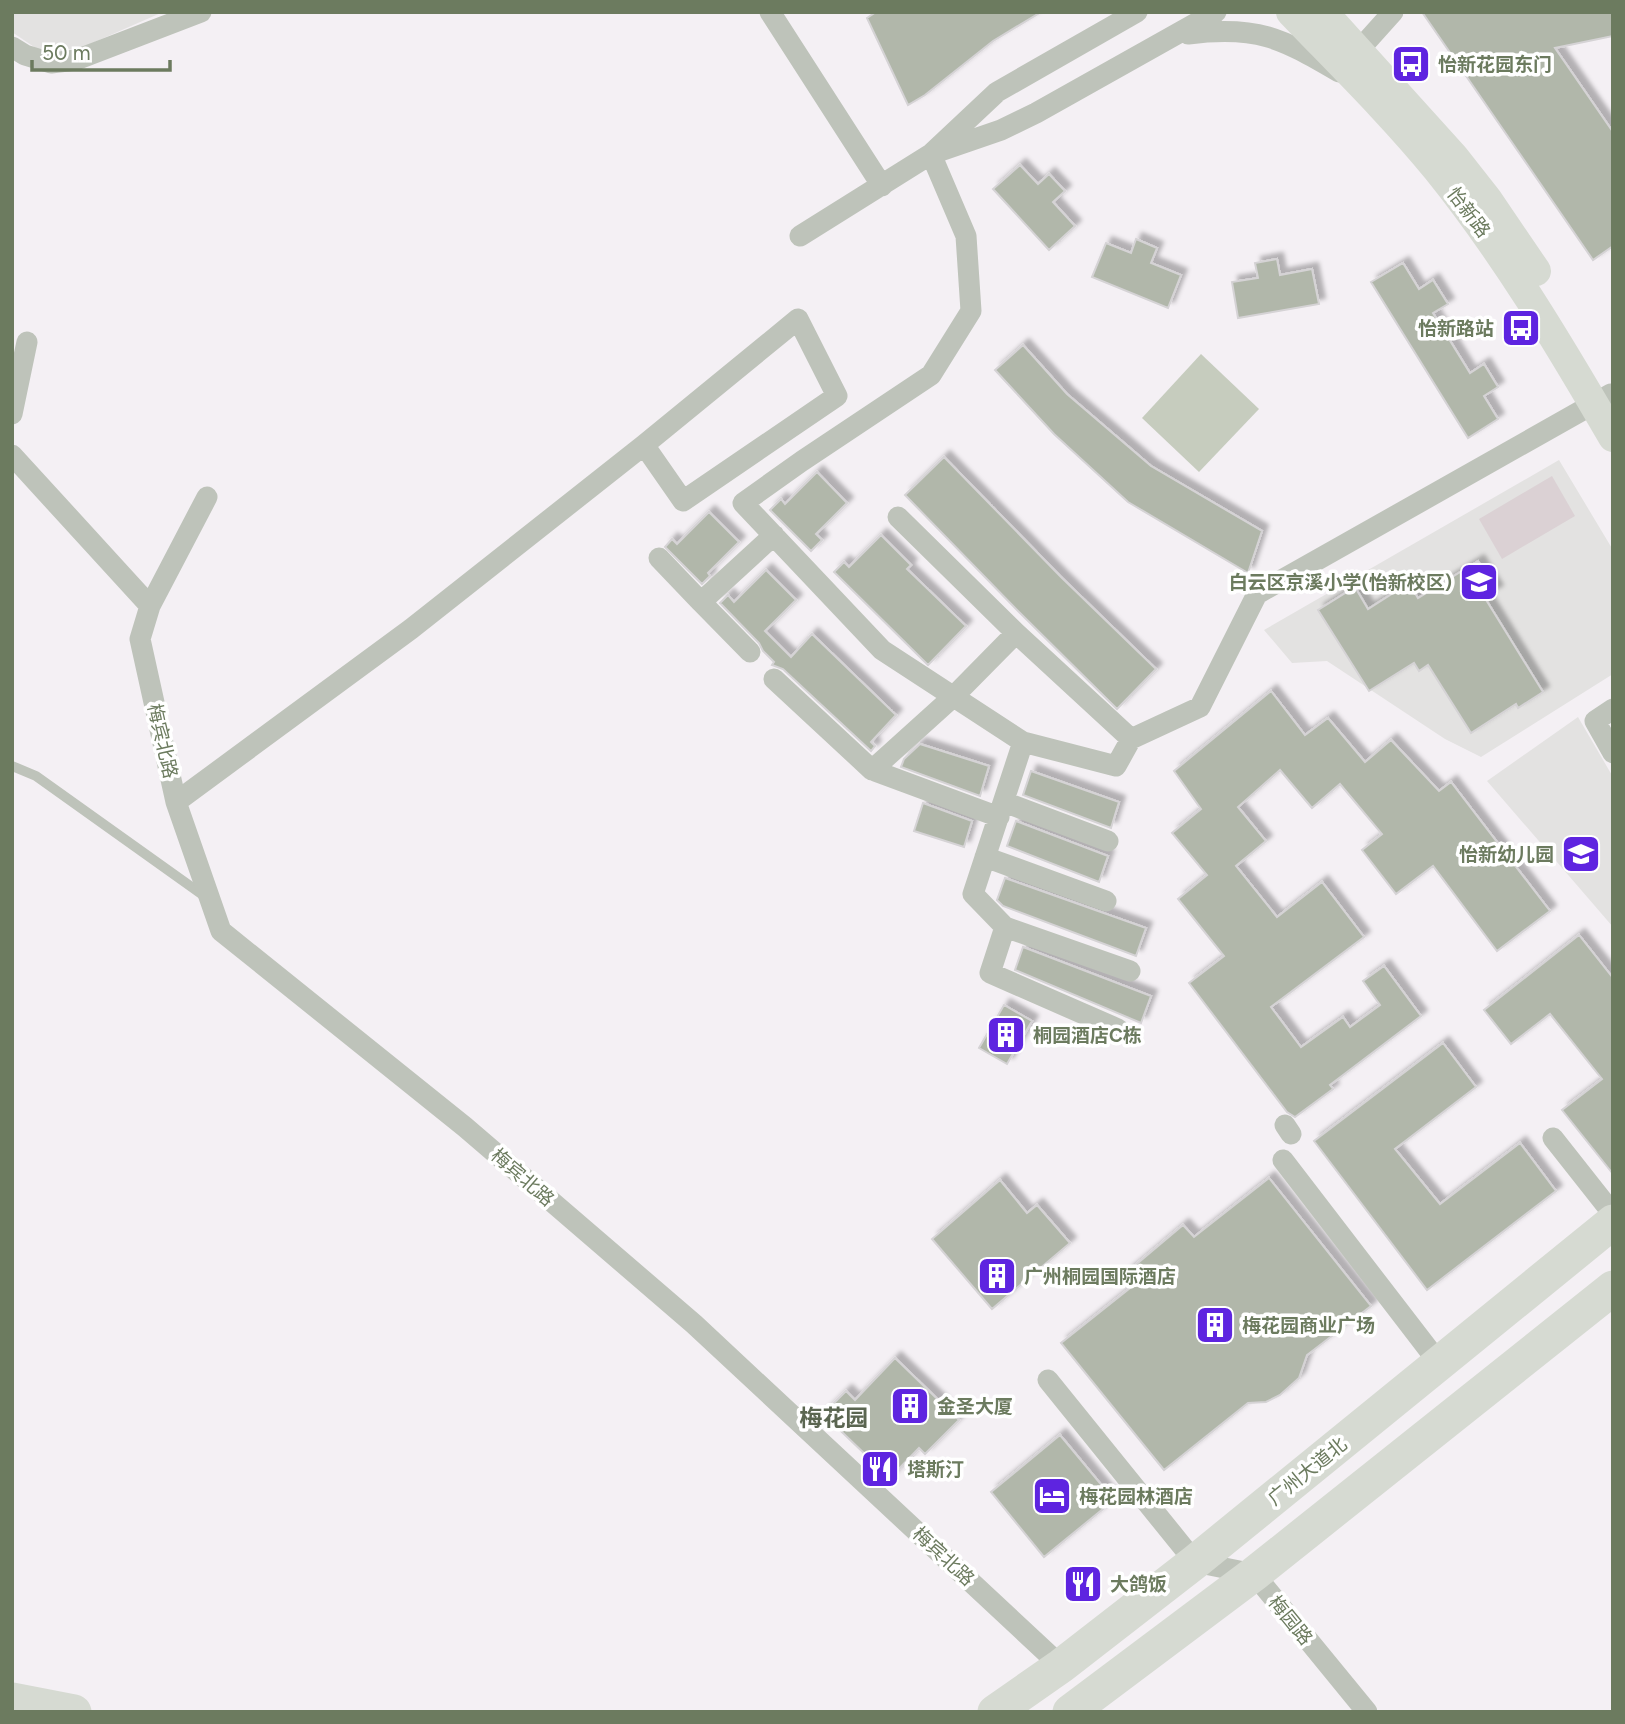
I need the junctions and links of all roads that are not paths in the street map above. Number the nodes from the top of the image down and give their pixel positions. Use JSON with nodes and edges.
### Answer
{"nodes":[{"id":1,"x":201,"y":12,"type":"edge"},
{"id":2,"x":770,"y":12,"type":"edge"},
{"id":3,"x":1216,"y":12,"type":"edge"},
{"id":4,"x":1291,"y":12,"type":"edge"},
{"id":5,"x":1322,"y":12,"type":"edge"},
{"id":6,"x":1393,"y":12,"type":"edge"},
{"id":7,"x":1135,"y":13,"type":"edge"},
{"id":8,"x":1176,"y":35,"type":"junction"},
{"id":9,"x":12,"y":47,"type":"edge"},
{"id":10,"x":1359,"y":51,"type":"junction"},
{"id":11,"x":1357,"y":82,"type":"junction"},
{"id":12,"x":931,"y":154,"type":"junction"},
{"id":13,"x":882,"y":186,"type":"junction"},
{"id":14,"x":800,"y":236,"type":"dead end"},
{"id":15,"x":27,"y":342,"type":"dead end"},
{"id":16,"x":1606,"y":398,"type":"edge"},
{"id":17,"x":12,"y":414,"type":"edge"},
{"id":18,"x":1613,"y":437,"type":"edge"},
{"id":19,"x":644,"y":445,"type":"junction"},
{"id":20,"x":12,"y":455,"type":"edge"},
{"id":21,"x":207,"y":497,"type":"dead end"},
{"id":22,"x":898,"y":517,"type":"dead end"},
{"id":23,"x":774,"y":535,"type":"junction"},
{"id":24,"x":659,"y":558,"type":"dead end"},
{"id":25,"x":701,"y":602,"type":"junction"},
{"id":26,"x":150,"y":606,"type":"junction"},
{"id":27,"x":1016,"y":633,"type":"junction"},
{"id":28,"x":750,"y":652,"type":"dead end"},
{"id":29,"x":774,"y":679,"type":"dead end"},
{"id":30,"x":954,"y":696,"type":"junction"},
{"id":31,"x":1613,"y":709,"type":"edge"},
{"id":32,"x":1131,"y":739,"type":"junction"},
{"id":33,"x":1023,"y":742,"type":"junction"},
{"id":34,"x":1613,"y":753,"type":"edge"},
{"id":35,"x":12,"y":766,"type":"edge"},
{"id":36,"x":873,"y":770,"type":"junction"},
{"id":37,"x":176,"y":802,"type":"junction"},
{"id":38,"x":1001,"y":810,"type":"junction"},
{"id":39,"x":1108,"y":841,"type":"dead end"},
{"id":40,"x":985,"y":857,"type":"junction"},
{"id":41,"x":209,"y":900,"type":"junction"},
{"id":42,"x":1106,"y":901,"type":"dead end"},
{"id":43,"x":1005,"y":927,"type":"junction"},
{"id":44,"x":1130,"y":971,"type":"dead end"},
{"id":45,"x":1118,"y":1029,"type":"dead end"},
{"id":46,"x":1553,"y":1138,"type":"dead end"},
{"id":47,"x":1283,"y":1160,"type":"dead end"},
{"id":48,"x":1613,"y":1214,"type":"edge"},
{"id":49,"x":1613,"y":1222,"type":"edge"},
{"id":50,"x":1613,"y":1288,"type":"edge"},
{"id":51,"x":1439,"y":1363,"type":"junction"},
{"id":52,"x":1048,"y":1380,"type":"dead end"},
{"id":53,"x":1195,"y":1562,"type":"junction"},
{"id":54,"x":1254,"y":1574,"type":"junction"},
{"id":55,"x":1061,"y":1666,"type":"junction"},
{"id":56,"x":12,"y":1700,"type":"edge"},
{"id":57,"x":74,"y":1712,"type":"edge"},
{"id":58,"x":995,"y":1712,"type":"edge"},
{"id":59,"x":1070,"y":1712,"type":"edge"},
{"id":60,"x":1367,"y":1712,"type":"edge"}],
"edges":[{"from":1,"to":9,"type":"street"},
{"from":2,"to":13,"type":"street"},
{"from":3,"to":8,"type":"street"},
{"from":4,"to":11,"type":"main road","name":"怡新路"},
{"from":5,"to":10,"type":"main road","name":"怡新路"},
{"from":6,"to":10,"type":"street"},
{"from":7,"to":12,"type":"street"},
{"from":8,"to":11,"type":"street"},
{"from":8,"to":12,"type":"street"},
{"from":10,"to":16,"type":"main road","name":"怡新路"},
{"from":11,"to":16,"type":"main road","name":"怡新路"},
{"from":12,"to":13,"type":"street"},
{"from":12,"to":23,"type":"street"},
{"from":13,"to":14,"type":"street"},
{"from":15,"to":17,"type":"street"},
{"from":16,"to":18,"type":"main road","name":"怡新路"},
{"from":16,"to":32,"type":"street"},
{"from":19,"to":19,"type":"street"},
{"from":19,"to":37,"type":"street"},
{"from":20,"to":26,"type":"street"},
{"from":21,"to":26,"type":"street","name":"梅宾北路"},
{"from":22,"to":27,"type":"street"},
{"from":23,"to":25,"type":"street"},
{"from":23,"to":30,"type":"street"},
{"from":24,"to":25,"type":"street"},
{"from":25,"to":28,"type":"street"},
{"from":26,"to":37,"type":"street","name":"梅宾北路"},
{"from":27,"to":30,"type":"street"},
{"from":27,"to":32,"type":"street"},
{"from":29,"to":36,"type":"street"},
{"from":30,"to":33,"type":"street"},
{"from":30,"to":36,"type":"street"},
{"from":31,"to":34,"type":"street"},
{"from":32,"to":33,"type":"street"},
{"from":33,"to":38,"type":"street"},
{"from":35,"to":41,"type":"lane"},
{"from":36,"to":38,"type":"street"},
{"from":37,"to":41,"type":"street","name":"梅宾北路"},
{"from":38,"to":39,"type":"street"},
{"from":38,"to":40,"type":"street"},
{"from":40,"to":42,"type":"street"},
{"from":40,"to":43,"type":"street"},
{"from":41,"to":55,"type":"street","name":"梅宾北路"},
{"from":43,"to":44,"type":"street"},
{"from":43,"to":45,"type":"street"},
{"from":46,"to":48,"type":"street"},
{"from":47,"to":51,"type":"street"},
{"from":49,"to":51,"type":"highway","name":"广州大道北"},
{"from":50,"to":54,"type":"highway"},
{"from":51,"to":53,"type":"highway","name":"广州大道北"},
{"from":52,"to":53,"type":"street"},
{"from":53,"to":54,"type":"street"},
{"from":53,"to":55,"type":"highway","name":"广州大道北"},
{"from":54,"to":59,"type":"highway"},
{"from":54,"to":60,"type":"street","name":"梅园路"},
{"from":55,"to":58,"type":"highway","name":"广州大道北"},
{"from":56,"to":57,"type":"highway"}]}
